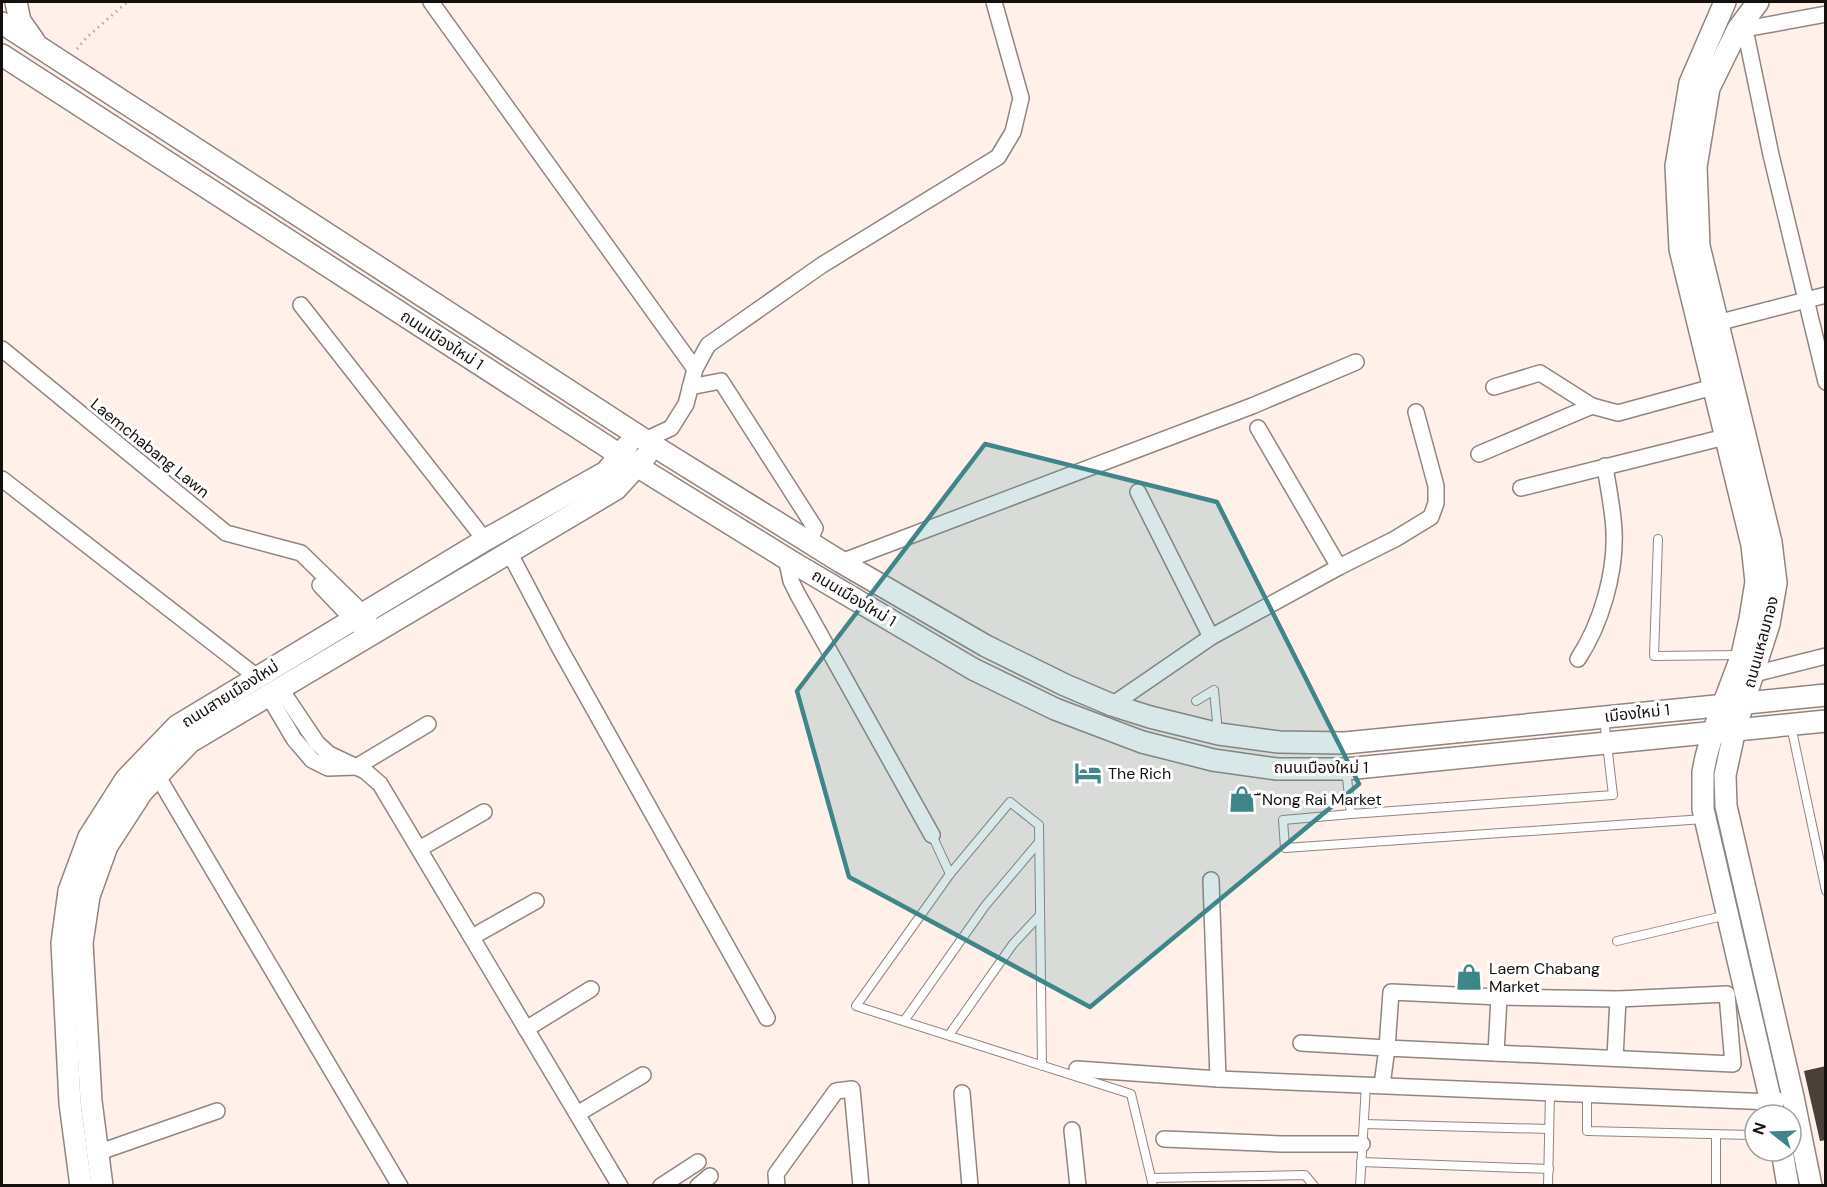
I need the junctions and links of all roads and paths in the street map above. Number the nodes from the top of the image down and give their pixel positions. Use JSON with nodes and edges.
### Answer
{"nodes":[{"id":1,"x":16,"y":2,"type":"edge"},
{"id":2,"x":127,"y":2,"type":"edge"},
{"id":3,"x":431,"y":2,"type":"edge"},
{"id":4,"x":994,"y":2,"type":"edge"},
{"id":5,"x":1725,"y":2,"type":"edge"},
{"id":6,"x":1758,"y":2,"type":"edge"},
{"id":7,"x":1826,"y":14,"type":"edge"},
{"id":8,"x":2,"y":23,"type":"edge"},
{"id":9,"x":1738,"y":29,"type":"junction"},
{"id":10,"x":42,"y":49,"type":"junction"},
{"id":11,"x":2,"y":55,"type":"edge"},
{"id":12,"x":65,"y":65,"type":"junction"},
{"id":13,"x":2,"y":66,"type":"edge"},
{"id":14,"x":28,"y":72,"type":"junction"},
{"id":15,"x":1826,"y":296,"type":"edge"},
{"id":16,"x":1807,"y":300,"type":"junction"},
{"id":17,"x":301,"y":305,"type":"dead end"},
{"id":18,"x":1708,"y":325,"type":"junction"},
{"id":19,"x":2,"y":349,"type":"edge"},
{"id":20,"x":1356,"y":362,"type":"dead end"},
{"id":21,"x":695,"y":369,"type":"junction"},
{"id":22,"x":1826,"y":382,"type":"edge"},
{"id":23,"x":690,"y":387,"type":"junction"},
{"id":24,"x":1494,"y":387,"type":"dead end"},
{"id":25,"x":1713,"y":387,"type":"junction"},
{"id":26,"x":1592,"y":406,"type":"junction"},
{"id":27,"x":1416,"y":412,"type":"dead end"},
{"id":28,"x":1258,"y":428,"type":"dead end"},
{"id":29,"x":1725,"y":437,"type":"junction"},
{"id":30,"x":645,"y":440,"type":"junction"},
{"id":31,"x":1479,"y":454,"type":"dead end"},
{"id":32,"x":629,"y":461,"type":"junction"},
{"id":33,"x":1605,"y":466,"type":"junction"},
{"id":34,"x":2,"y":479,"type":"edge"},
{"id":35,"x":1521,"y":488,"type":"dead end"},
{"id":36,"x":1138,"y":492,"type":"dead end"},
{"id":37,"x":1658,"y":539,"type":"dead end"},
{"id":38,"x":485,"y":540,"type":"junction"},
{"id":39,"x":809,"y":542,"type":"junction"},
{"id":40,"x":509,"y":552,"type":"junction"},
{"id":41,"x":786,"y":558,"type":"junction"},
{"id":42,"x":841,"y":562,"type":"junction"},
{"id":43,"x":1339,"y":567,"type":"junction"},
{"id":44,"x":366,"y":624,"type":"junction"},
{"id":45,"x":1211,"y":637,"type":"junction"},
{"id":46,"x":1742,"y":655,"type":"junction"},
{"id":47,"x":1826,"y":656,"type":"edge"},
{"id":48,"x":1578,"y":659,"type":"dead end"},
{"id":49,"x":1754,"y":674,"type":"junction"},
{"id":50,"x":268,"y":687,"type":"junction"},
{"id":51,"x":1826,"y":695,"type":"edge"},
{"id":52,"x":1197,"y":701,"type":"dead end"},
{"id":53,"x":1745,"y":702,"type":"junction"},
{"id":54,"x":1723,"y":704,"type":"junction"},
{"id":55,"x":1112,"y":705,"type":"junction"},
{"id":56,"x":1604,"y":717,"type":"junction"},
{"id":57,"x":1826,"y":721,"type":"edge"},
{"id":58,"x":428,"y":724,"type":"dead end"},
{"id":59,"x":1528,"y":724,"type":"joint"},
{"id":60,"x":1790,"y":724,"type":"junction"},
{"id":61,"x":1735,"y":729,"type":"junction"},
{"id":62,"x":1713,"y":732,"type":"junction"},
{"id":63,"x":1218,"y":734,"type":"junction"},
{"id":64,"x":1606,"y":743,"type":"junction"},
{"id":65,"x":152,"y":767,"type":"junction"},
{"id":66,"x":356,"y":767,"type":"junction"},
{"id":67,"x":1346,"y":769,"type":"junction"},
{"id":68,"x":484,"y":812,"type":"dead end"},
{"id":69,"x":1351,"y":814,"type":"junction"},
{"id":70,"x":1706,"y":819,"type":"junction"},
{"id":71,"x":932,"y":835,"type":"joint"},
{"id":72,"x":1039,"y":842,"type":"junction"},
{"id":73,"x":419,"y":849,"type":"junction"},
{"id":74,"x":950,"y":874,"type":"junction"},
{"id":75,"x":1210,"y":880,"type":"dead end"},
{"id":76,"x":1826,"y":891,"type":"edge"},
{"id":77,"x":536,"y":901,"type":"dead end"},
{"id":78,"x":1728,"y":914,"type":"junction"},
{"id":79,"x":1040,"y":915,"type":"junction"},
{"id":80,"x":472,"y":937,"type":"junction"},
{"id":81,"x":1617,"y":941,"type":"dead end"},
{"id":82,"x":591,"y":989,"type":"dead end"},
{"id":83,"x":1499,"y":997,"type":"junction"},
{"id":84,"x":1618,"y":999,"type":"junction"},
{"id":85,"x":767,"y":1018,"type":"dead end"},
{"id":86,"x":904,"y":1021,"type":"junction"},
{"id":87,"x":526,"y":1029,"type":"junction"},
{"id":88,"x":949,"y":1035,"type":"junction"},
{"id":89,"x":1301,"y":1043,"type":"dead end"},
{"id":90,"x":1387,"y":1048,"type":"junction"},
{"id":91,"x":1496,"y":1053,"type":"junction"},
{"id":92,"x":1615,"y":1058,"type":"junction"},
{"id":93,"x":1042,"y":1066,"type":"junction"},
{"id":94,"x":1077,"y":1069,"type":"dead end"},
{"id":95,"x":643,"y":1075,"type":"dead end"},
{"id":96,"x":1218,"y":1079,"type":"junction"},
{"id":97,"x":1374,"y":1085,"type":"junction"},
{"id":98,"x":1550,"y":1092,"type":"junction"},
{"id":99,"x":962,"y":1093,"type":"dead end"},
{"id":100,"x":1587,"y":1094,"type":"junction"},
{"id":101,"x":1793,"y":1097,"type":"junction"},
{"id":102,"x":1772,"y":1103,"type":"edge"},
{"id":103,"x":1782,"y":1103,"type":"edge"},
{"id":104,"x":1743,"y":1106,"type":"edge"},
{"id":105,"x":217,"y":1111,"type":"dead end"},
{"id":106,"x":577,"y":1114,"type":"junction"},
{"id":107,"x":1364,"y":1124,"type":"junction"},
{"id":108,"x":1549,"y":1129,"type":"junction"},
{"id":109,"x":1072,"y":1130,"type":"dead end"},
{"id":110,"x":1716,"y":1134,"type":"junction"},
{"id":111,"x":1743,"y":1136,"type":"edge"},
{"id":112,"x":1164,"y":1139,"type":"dead end"},
{"id":113,"x":1362,"y":1144,"type":"junction"},
{"id":114,"x":97,"y":1153,"type":"junction"},
{"id":115,"x":698,"y":1162,"type":"dead end"},
{"id":116,"x":1361,"y":1162,"type":"junction"},
{"id":117,"x":1784,"y":1163,"type":"edge"},
{"id":118,"x":1549,"y":1168,"type":"junction"},
{"id":119,"x":1153,"y":1182,"type":"edge"},
{"id":120,"x":81,"y":1185,"type":"edge"},
{"id":121,"x":102,"y":1185,"type":"edge"},
{"id":122,"x":399,"y":1185,"type":"edge"},
{"id":123,"x":620,"y":1185,"type":"edge"},
{"id":124,"x":661,"y":1185,"type":"edge"},
{"id":125,"x":777,"y":1185,"type":"edge"},
{"id":126,"x":861,"y":1185,"type":"edge"},
{"id":127,"x":970,"y":1185,"type":"edge"},
{"id":128,"x":1078,"y":1185,"type":"edge"},
{"id":129,"x":1314,"y":1185,"type":"edge"},
{"id":130,"x":1360,"y":1185,"type":"edge"},
{"id":131,"x":1548,"y":1185,"type":"edge"},
{"id":132,"x":1716,"y":1185,"type":"edge"},
{"id":133,"x":1788,"y":1185,"type":"edge"},
{"id":134,"x":1811,"y":1185,"type":"edge"}],
"edges":[{"from":1,"to":10,"type":"street"},
{"from":2,"to":12,"type":"path"},
{"from":3,"to":21,"type":"street"},
{"from":4,"to":21,"type":"street"},
{"from":5,"to":18,"type":"street","name":"ถนนแหลมทอง"},
{"from":6,"to":9,"type":"street","name":"ถนนแหลมทอง"},
{"from":7,"to":9,"type":"street"},
{"from":8,"to":10,"type":"street","name":"ถนนเมืองใหม่ 1"},
{"from":9,"to":16,"type":"street"},
{"from":9,"to":18,"type":"street","name":"ถนนแหลมทอง"},
{"from":10,"to":12,"type":"street","name":"ถนนเมืองใหม่ 1"},
{"from":11,"to":14,"type":"street","name":"ถนนเมืองใหม่ 1"},
{"from":12,"to":30,"type":"street","name":"ถนนเมืองใหม่ 1"},
{"from":13,"to":14,"type":"street"},
{"from":14,"to":32,"type":"street","name":"ถนนเมืองใหม่ 1"},
{"from":15,"to":16,"type":"street"},
{"from":16,"to":18,"type":"street"},
{"from":16,"to":22,"type":"street"},
{"from":17,"to":38,"type":"street"},
{"from":18,"to":25,"type":"street","name":"ถนนแหลมทอง"},
{"from":18,"to":49,"type":"street","name":"ถนนแหลมทอง"},
{"from":19,"to":44,"type":"street","name":"Laemchabang Lawn"},
{"from":20,"to":42,"type":"street"},
{"from":21,"to":23,"type":"street"},
{"from":23,"to":30,"type":"street"},
{"from":23,"to":39,"type":"street"},
{"from":24,"to":26,"type":"street"},
{"from":25,"to":26,"type":"street"},
{"from":25,"to":29,"type":"street","name":"ถนนแหลมทอง"},
{"from":26,"to":31,"type":"street"},
{"from":27,"to":43,"type":"street"},
{"from":28,"to":43,"type":"street"},
{"from":29,"to":33,"type":"street"},
{"from":29,"to":46,"type":"street","name":"ถนนแหลมทอง"},
{"from":30,"to":32,"type":"street","name":"ถนนสายเมืองใหม่"},
{"from":30,"to":39,"type":"street","name":"ถนนเมืองใหม่ 1"},
{"from":32,"to":38,"type":"street","name":"ถนนสายเมืองใหม่"},
{"from":32,"to":40,"type":"street","name":"ถนนสายเมืองใหม่"},
{"from":32,"to":41,"type":"street","name":"ถนนเมืองใหม่ 1"},
{"from":33,"to":35,"type":"street"},
{"from":33,"to":48,"type":"street"},
{"from":34,"to":50,"type":"street"},
{"from":36,"to":45,"type":"street"},
{"from":37,"to":46,"type":"lane"},
{"from":38,"to":44,"type":"street","name":"ถนนสายเมืองใหม่"},
{"from":39,"to":42,"type":"street","name":"ถนนเมืองใหม่ 1"},
{"from":40,"to":44,"type":"street","name":"ถนนสายเมืองใหม่"},
{"from":40,"to":85,"type":"street"},
{"from":41,"to":67,"type":"street","name":"ถนนเมืองใหม่ 1"},
{"from":41,"to":71,"type":"street"},
{"from":42,"to":55,"type":"street","name":"ถนนเมืองใหม่ 1"},
{"from":43,"to":45,"type":"street"},
{"from":44,"to":50,"type":"street","name":"ถนนสายเมืองใหม่"},
{"from":45,"to":55,"type":"street"},
{"from":46,"to":54,"type":"street","name":"ถนนแหลมทอง"},
{"from":47,"to":49,"type":"street"},
{"from":49,"to":53,"type":"street","name":"ถนนแหลมทอง"},
{"from":50,"to":65,"type":"street","name":"ถนนสายเมืองใหม่"},
{"from":50,"to":66,"type":"street"},
{"from":51,"to":53,"type":"street"},
{"from":52,"to":63,"type":"lane"},
{"from":53,"to":54,"type":"street","name":"เมืองใหม่ 1"},
{"from":53,"to":61,"type":"street","name":"ถนนแหลมทอง"},
{"from":54,"to":56,"type":"street","name":"เมืองใหม่ 1"},
{"from":54,"to":62,"type":"street","name":"ถนนแหลมทอง"},
{"from":55,"to":63,"type":"street","name":"ถนนเมืองใหม่ 1"},
{"from":56,"to":59,"type":"street","name":"เมืองใหม่ 1"},
{"from":56,"to":64,"type":"lane"},
{"from":57,"to":60,"type":"street","name":"ถนนเมืองใหม่ 1"},
{"from":58,"to":66,"type":"street"},
{"from":59,"to":63,"type":"street","name":"ถนนเมืองใหม่ 1"},
{"from":60,"to":61,"type":"street","name":"ถนนเมืองใหม่ 1"},
{"from":60,"to":76,"type":"lane"},
{"from":61,"to":62,"type":"street","name":"ถนนเมืองใหม่ 1"},
{"from":61,"to":101,"type":"street","name":"ถนนแหลมทอง"},
{"from":62,"to":64,"type":"street","name":"ถนนเมืองใหม่ 1"},
{"from":62,"to":70,"type":"street","name":"ถนนแหลมทอง"},
{"from":64,"to":67,"type":"street","name":"ถนนเมืองใหม่ 1"},
{"from":64,"to":69,"type":"lane"},
{"from":65,"to":114,"type":"street","name":"ถนนสายเมืองใหม่"},
{"from":65,"to":120,"type":"street","name":"ถนนสายเมืองใหม่"},
{"from":65,"to":122,"type":"street"},
{"from":66,"to":73,"type":"street"},
{"from":67,"to":69,"type":"lane"},
{"from":68,"to":73,"type":"street"},
{"from":69,"to":70,"type":"lane"},
{"from":70,"to":78,"type":"street","name":"ถนนแหลมทอง"},
{"from":71,"to":74,"type":"lane"},
{"from":72,"to":74,"type":"lane"},
{"from":72,"to":79,"type":"lane"},
{"from":72,"to":86,"type":"lane"},
{"from":73,"to":80,"type":"street"},
{"from":74,"to":86,"type":"lane"},
{"from":75,"to":96,"type":"street"},
{"from":77,"to":80,"type":"street"},
{"from":78,"to":81,"type":"lane"},
{"from":78,"to":102,"type":"street","name":"ถนนแหลมทอง"},
{"from":79,"to":88,"type":"lane"},
{"from":79,"to":93,"type":"lane"},
{"from":80,"to":87,"type":"street"},
{"from":82,"to":87,"type":"street"},
{"from":83,"to":84,"type":"street"},
{"from":83,"to":90,"type":"street"},
{"from":83,"to":91,"type":"street"},
{"from":84,"to":92,"type":"street"},
{"from":84,"to":92,"type":"street"},
{"from":86,"to":88,"type":"lane"},
{"from":87,"to":106,"type":"street"},
{"from":88,"to":93,"type":"lane"},
{"from":89,"to":90,"type":"street"},
{"from":90,"to":91,"type":"street"},
{"from":90,"to":97,"type":"street"},
{"from":91,"to":92,"type":"street"},
{"from":93,"to":119,"type":"lane"},
{"from":94,"to":96,"type":"street"},
{"from":95,"to":106,"type":"street"},
{"from":96,"to":97,"type":"street"},
{"from":97,"to":98,"type":"street"},
{"from":97,"to":107,"type":"lane"},
{"from":98,"to":100,"type":"street"},
{"from":98,"to":108,"type":"lane"},
{"from":99,"to":127,"type":"street"},
{"from":100,"to":104,"type":"street"},
{"from":100,"to":110,"type":"lane"},
{"from":101,"to":103,"type":"street"},
{"from":101,"to":134,"type":"street","name":"ถนนแหลมทอง"},
{"from":105,"to":114,"type":"street"},
{"from":106,"to":123,"type":"street"},
{"from":107,"to":108,"type":"lane"},
{"from":107,"to":113,"type":"lane"},
{"from":108,"to":118,"type":"lane"},
{"from":109,"to":128,"type":"street"},
{"from":110,"to":111,"type":"lane"},
{"from":110,"to":132,"type":"lane"},
{"from":112,"to":113,"type":"street"},
{"from":113,"to":116,"type":"lane"},
{"from":114,"to":121,"type":"street","name":"ถนนสายเมืองใหม่"},
{"from":115,"to":124,"type":"street"},
{"from":116,"to":118,"type":"lane"},
{"from":116,"to":130,"type":"lane"},
{"from":117,"to":133,"type":"street"},
{"from":118,"to":131,"type":"lane"},
{"from":119,"to":129,"type":"lane"},
{"from":125,"to":126,"type":"street"}]}
